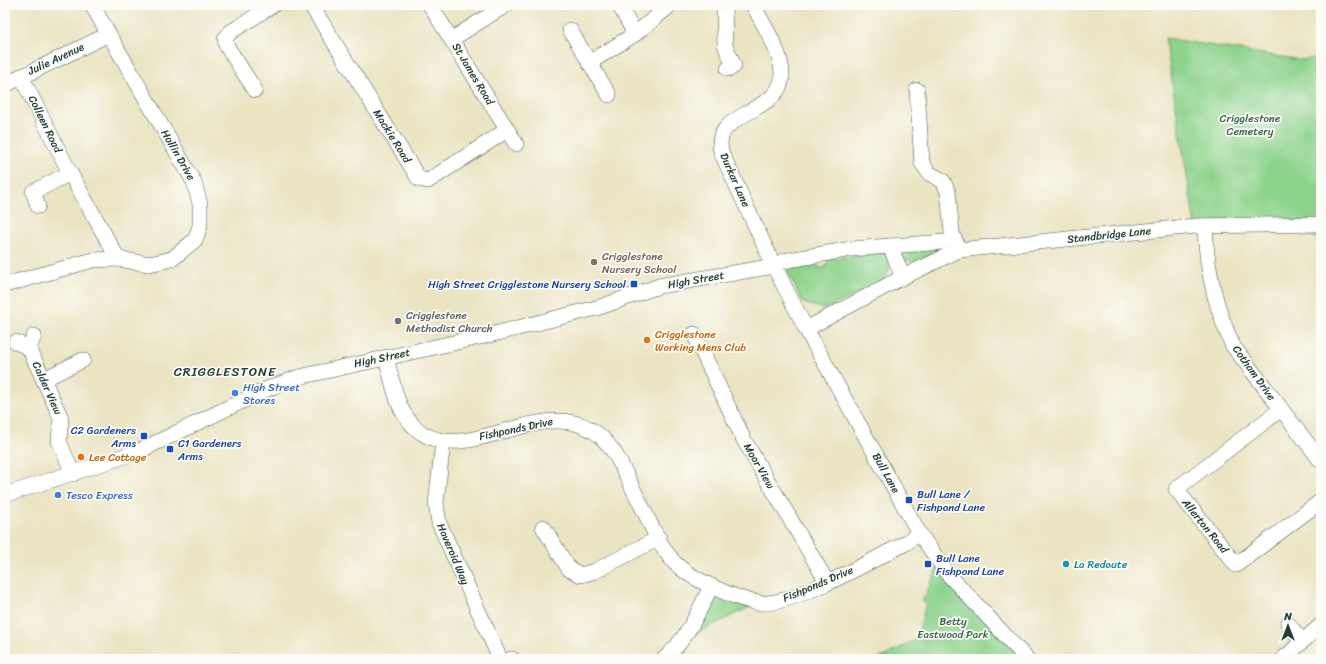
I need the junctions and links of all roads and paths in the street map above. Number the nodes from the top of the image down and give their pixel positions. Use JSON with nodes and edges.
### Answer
{"nodes":[{"id":1,"x":92,"y":5,"type":"edge"},
{"id":2,"x":273,"y":5,"type":"edge"},
{"id":3,"x":311,"y":5,"type":"edge"},
{"id":4,"x":430,"y":5,"type":"edge"},
{"id":5,"x":506,"y":5,"type":"edge"},
{"id":6,"x":619,"y":5,"type":"edge"},
{"id":7,"x":724,"y":5,"type":"edge"},
{"id":8,"x":753,"y":5,"type":"edge"},
{"id":9,"x":670,"y":8,"type":"edge"},
{"id":10,"x":570,"y":30,"type":"dead end"},
{"id":11,"x":635,"y":34,"type":"junction"},
{"id":12,"x":107,"y":35,"type":"junction"},
{"id":13,"x":452,"y":40,"type":"junction"},
{"id":14,"x":589,"y":63,"type":"junction"},
{"id":15,"x":728,"y":69,"type":"dead end"},
{"id":16,"x":21,"y":76,"type":"junction"},
{"id":17,"x":5,"y":85,"type":"edge"},
{"id":18,"x":255,"y":90,"type":"dead end"},
{"id":19,"x":917,"y":90,"type":"dead end"},
{"id":20,"x":609,"y":95,"type":"dead end"},
{"id":21,"x":507,"y":130,"type":"junction"},
{"id":22,"x":516,"y":144,"type":"dead end"},
{"id":23,"x":70,"y":173,"type":"junction"},
{"id":24,"x":38,"y":206,"type":"dead end"},
{"id":25,"x":1321,"y":224,"type":"edge"},
{"id":26,"x":1205,"y":226,"type":"junction"},
{"id":27,"x":944,"y":242,"type":"dead end"},
{"id":28,"x":890,"y":246,"type":"junction"},
{"id":29,"x":959,"y":250,"type":"junction"},
{"id":30,"x":118,"y":259,"type":"junction"},
{"id":31,"x":779,"y":263,"type":"junction"},
{"id":32,"x":902,"y":277,"type":"junction"},
{"id":33,"x":5,"y":285,"type":"edge"},
{"id":34,"x":806,"y":329,"type":"junction"},
{"id":35,"x":701,"y":340,"type":"dead end"},
{"id":36,"x":26,"y":342,"type":"dead end"},
{"id":37,"x":386,"y":357,"type":"junction"},
{"id":38,"x":77,"y":367,"type":"dead end"},
{"id":39,"x":44,"y":379,"type":"junction"},
{"id":40,"x":1280,"y":410,"type":"junction"},
{"id":41,"x":443,"y":442,"type":"junction"},
{"id":42,"x":1321,"y":461,"type":"edge"},
{"id":43,"x":73,"y":474,"type":"junction"},
{"id":44,"x":5,"y":495,"type":"edge"},
{"id":45,"x":1321,"y":501,"type":"edge"},
{"id":46,"x":543,"y":526,"type":"dead end"},
{"id":47,"x":919,"y":533,"type":"junction"},
{"id":48,"x":659,"y":538,"type":"junction"},
{"id":49,"x":827,"y":582,"type":"junction"},
{"id":50,"x":711,"y":586,"type":"junction"},
{"id":51,"x":1288,"y":624,"type":"dead end"},
{"id":52,"x":1321,"y":625,"type":"edge"},
{"id":53,"x":1302,"y":641,"type":"junction"},
{"id":54,"x":500,"y":659,"type":"edge"},
{"id":55,"x":664,"y":659,"type":"edge"},
{"id":56,"x":1027,"y":659,"type":"edge"},
{"id":57,"x":1283,"y":659,"type":"edge"}],
"edges":[{"from":1,"to":12,"type":"street","name":"Hollin Drive"},
{"from":2,"to":18,"type":"street"},
{"from":3,"to":21,"type":"street","name":"Mackie Road"},
{"from":4,"to":13,"type":"street","name":"St James Road"},
{"from":5,"to":13,"type":"street"},
{"from":6,"to":11,"type":"street"},
{"from":7,"to":15,"type":"street"},
{"from":8,"to":31,"type":"street","name":"Durkar Lane"},
{"from":9,"to":11,"type":"street"},
{"from":10,"to":14,"type":"street"},
{"from":11,"to":14,"type":"street"},
{"from":12,"to":16,"type":"street","name":"Julie Avenue"},
{"from":12,"to":30,"type":"street","name":"Hollin Drive"},
{"from":13,"to":21,"type":"street","name":"St James Road"},
{"from":14,"to":20,"type":"street"},
{"from":16,"to":17,"type":"street","name":"Julie Avenue"},
{"from":16,"to":23,"type":"street","name":"Colleen Road"},
{"from":19,"to":29,"type":"street"},
{"from":21,"to":22,"type":"street","name":"St James Road"},
{"from":23,"to":24,"type":"street"},
{"from":23,"to":30,"type":"street","name":"Colleen Road"},
{"from":25,"to":26,"type":"street","name":"Standbridge Lane"},
{"from":26,"to":29,"type":"street","name":"Standbridge Lane"},
{"from":26,"to":40,"type":"street","name":"Cotham Drive"},
{"from":27,"to":28,"type":"street"},
{"from":28,"to":31,"type":"street"},
{"from":28,"to":32,"type":"street"},
{"from":29,"to":32,"type":"street","name":"Standbridge Lane"},
{"from":30,"to":33,"type":"street","name":"Hollin Drive"},
{"from":31,"to":34,"type":"street","name":"Bull Lane"},
{"from":31,"to":37,"type":"street","name":"High Street"},
{"from":32,"to":34,"type":"street","name":"Standbridge Lane"},
{"from":34,"to":47,"type":"street","name":"Bull Lane"},
{"from":35,"to":49,"type":"street","name":"Moor View"},
{"from":36,"to":39,"type":"street","name":"Calder View"},
{"from":37,"to":41,"type":"street","name":"Fishponds Drive"},
{"from":37,"to":43,"type":"street","name":"High Street"},
{"from":38,"to":39,"type":"street"},
{"from":39,"to":43,"type":"street","name":"Calder View"},
{"from":40,"to":42,"type":"street","name":"Cotham Drive"},
{"from":40,"to":45,"type":"street","name":"Allerton Road"},
{"from":41,"to":48,"type":"street","name":"Fishponds Drive"},
{"from":41,"to":54,"type":"street","name":"Haveroid Way"},
{"from":43,"to":44,"type":"street","name":"High Street"},
{"from":46,"to":48,"type":"street"},
{"from":47,"to":49,"type":"street","name":"Fishponds Drive"},
{"from":47,"to":56,"type":"street","name":"Bull Lane"},
{"from":48,"to":50,"type":"street","name":"Fishponds Drive"},
{"from":49,"to":50,"type":"street","name":"Fishponds Drive"},
{"from":50,"to":55,"type":"street"},
{"from":51,"to":53,"type":"street"},
{"from":52,"to":53,"type":"street"},
{"from":53,"to":57,"type":"street"}]}
